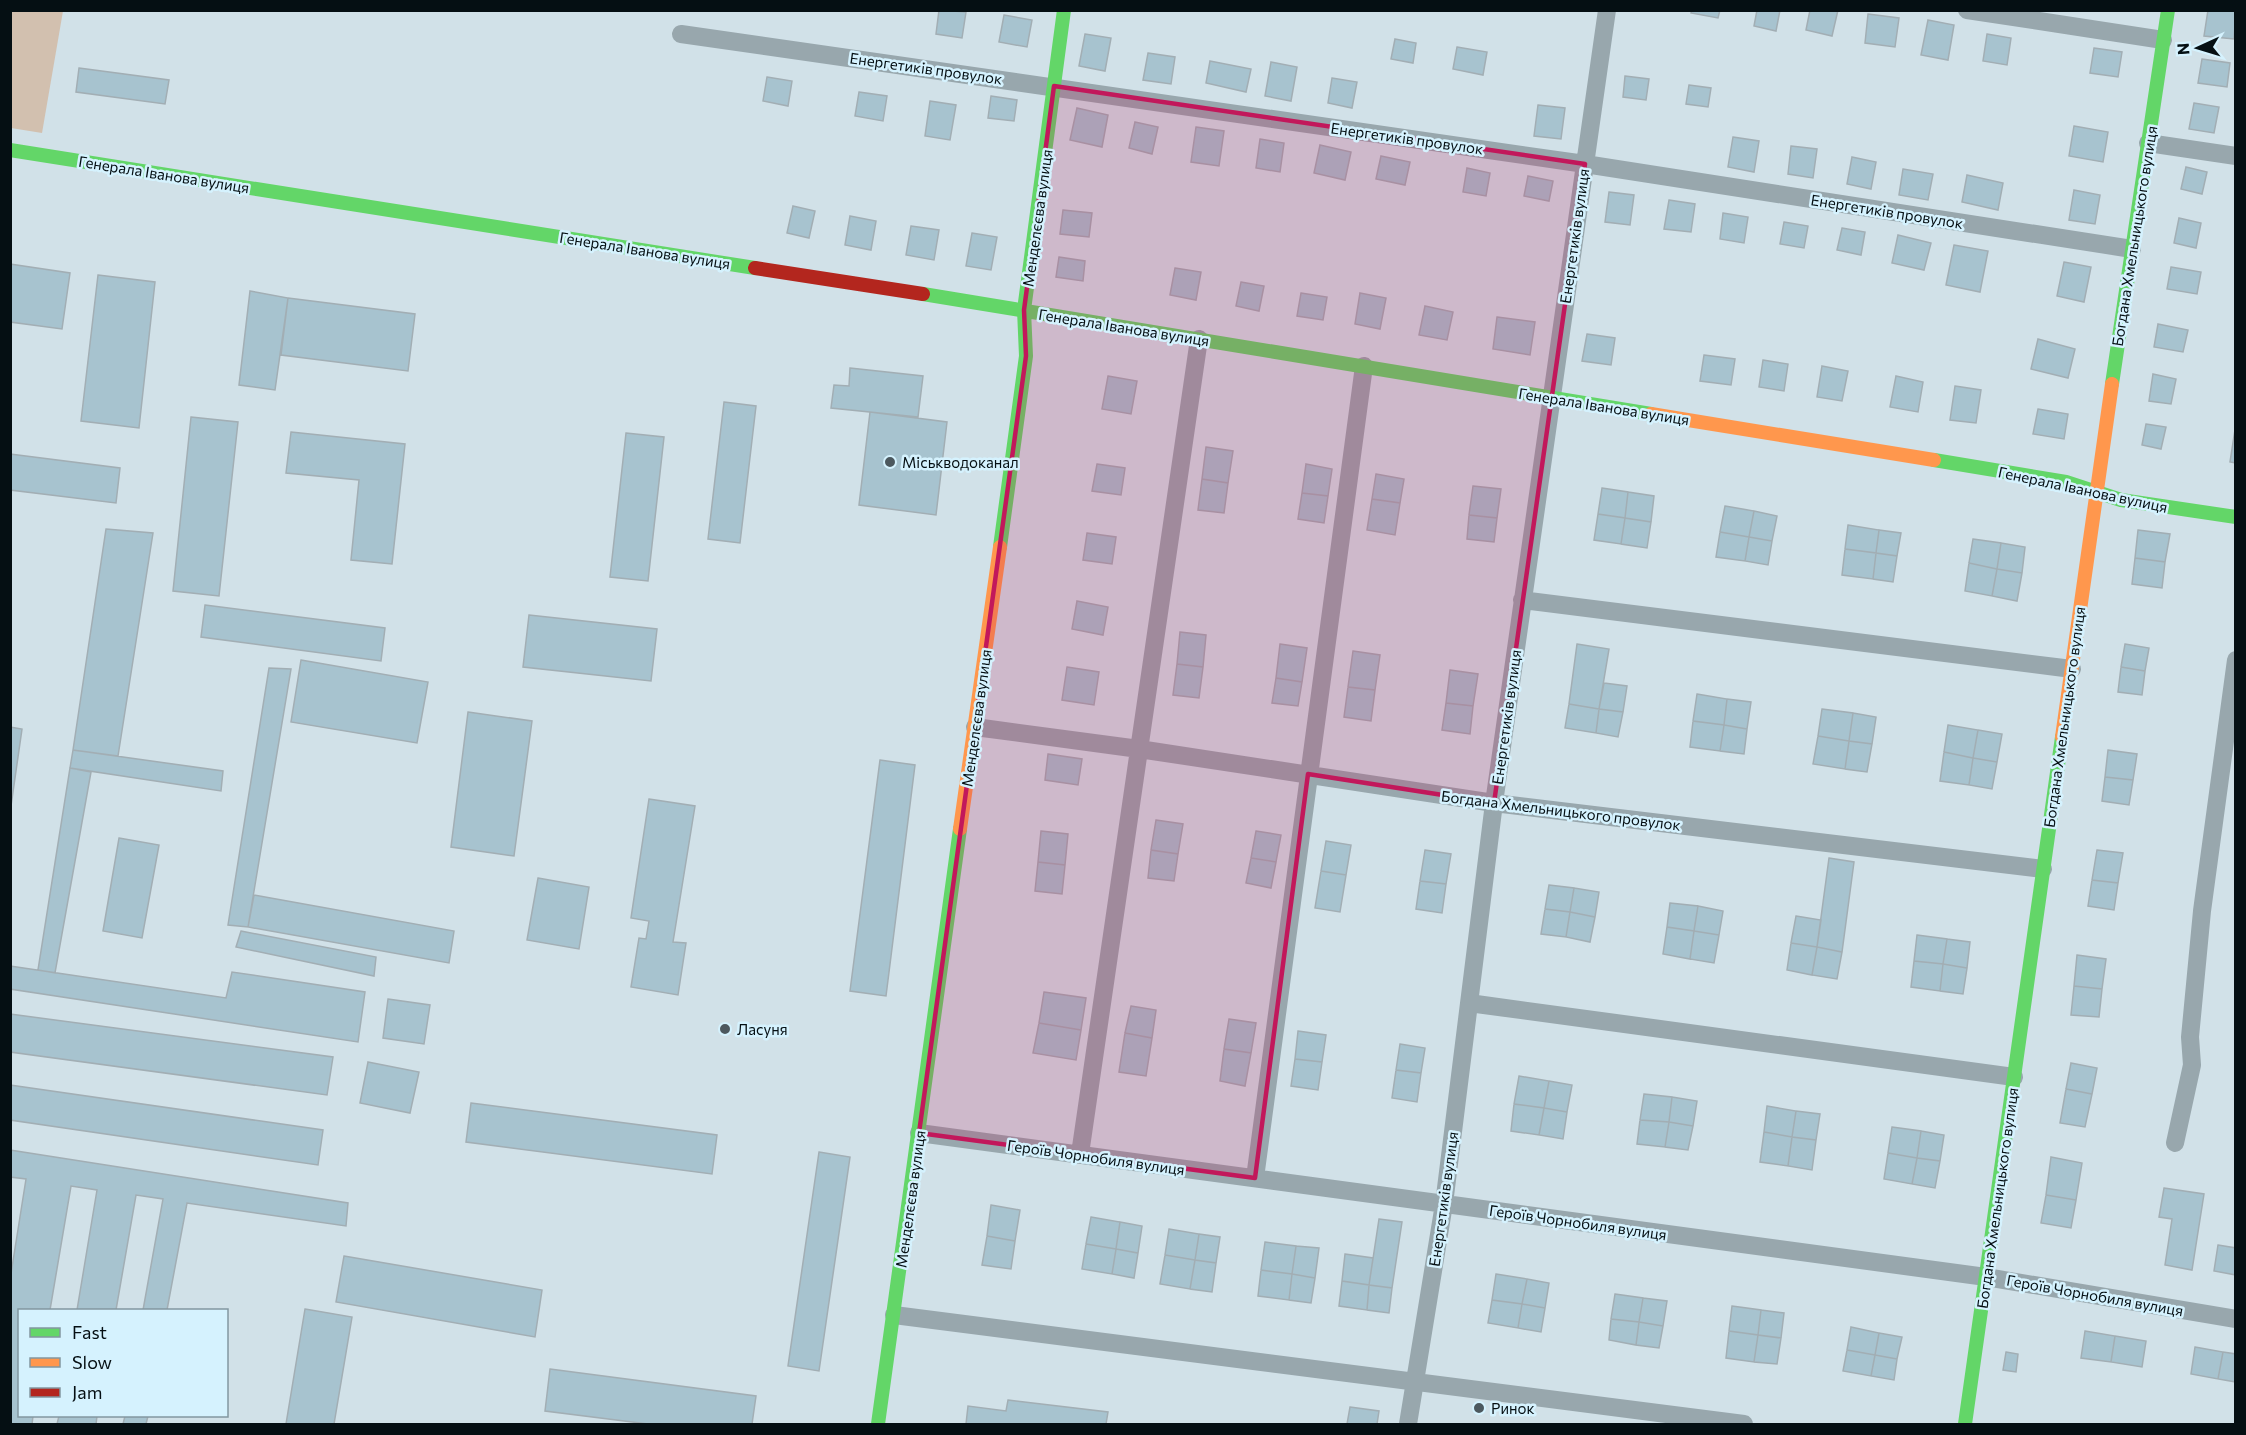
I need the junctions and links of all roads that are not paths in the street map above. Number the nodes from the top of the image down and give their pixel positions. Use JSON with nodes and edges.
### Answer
{"nodes":[{"id":1,"x":1064,"y":10,"type":"edge"},
{"id":2,"x":1607,"y":10,"type":"edge"},
{"id":3,"x":1967,"y":10,"type":"edge"},
{"id":4,"x":2168,"y":10,"type":"edge"},
{"id":5,"x":681,"y":34,"type":"dead end"},
{"id":6,"x":2163,"y":40,"type":"junction"},
{"id":7,"x":1054,"y":86,"type":"junction"},
{"id":8,"x":2148,"y":142,"type":"junction"},
{"id":9,"x":10,"y":150,"type":"edge"},
{"id":10,"x":2235,"y":156,"type":"edge"},
{"id":11,"x":1585,"y":165,"type":"junction"},
{"id":12,"x":2132,"y":249,"type":"junction"},
{"id":13,"x":1024,"y":310,"type":"junction"},
{"id":14,"x":1199,"y":339,"type":"junction"},
{"id":15,"x":1364,"y":366,"type":"junction"},
{"id":16,"x":1551,"y":397,"type":"junction"},
{"id":17,"x":2096,"y":492,"type":"junction"},
{"id":18,"x":2235,"y":517,"type":"edge"},
{"id":19,"x":1522,"y":600,"type":"junction"},
{"id":20,"x":2235,"y":660,"type":"edge"},
{"id":21,"x":2072,"y":669,"type":"junction"},
{"id":22,"x":975,"y":727,"type":"junction"},
{"id":23,"x":1139,"y":749,"type":"junction"},
{"id":24,"x":1308,"y":774,"type":"junction"},
{"id":25,"x":1494,"y":803,"type":"junction"},
{"id":26,"x":2043,"y":869,"type":"junction"},
{"id":27,"x":1469,"y":1003,"type":"junction"},
{"id":28,"x":2014,"y":1077,"type":"junction"},
{"id":29,"x":919,"y":1132,"type":"junction"},
{"id":30,"x":2175,"y":1143,"type":"dead end"},
{"id":31,"x":1080,"y":1154,"type":"junction"},
{"id":32,"x":1255,"y":1178,"type":"junction"},
{"id":33,"x":1444,"y":1204,"type":"junction"},
{"id":34,"x":1986,"y":1277,"type":"junction"},
{"id":35,"x":894,"y":1315,"type":"junction"},
{"id":36,"x":2235,"y":1319,"type":"edge"},
{"id":37,"x":1416,"y":1380,"type":"junction"},
{"id":38,"x":878,"y":1425,"type":"edge"},
{"id":39,"x":1408,"y":1425,"type":"edge"},
{"id":40,"x":1744,"y":1425,"type":"edge"},
{"id":41,"x":1965,"y":1425,"type":"edge"}],
"edges":[{"from":1,"to":7,"type":"street","name":"Менделєєва вулиця"},
{"from":2,"to":11,"type":"street","name":"Енергетиків вулиця"},
{"from":3,"to":6,"type":"street"},
{"from":4,"to":6,"type":"street","name":"Богдана Хмельницького вулиця"},
{"from":5,"to":7,"type":"street","name":"Енергетиків провулок"},
{"from":6,"to":8,"type":"street","name":"Богдана Хмельницького вулиця"},
{"from":7,"to":11,"type":"street","name":"Енергетиків провулок"},
{"from":7,"to":13,"type":"street","name":"Менделєєва вулиця"},
{"from":8,"to":10,"type":"street"},
{"from":8,"to":12,"type":"street","name":"Богдана Хмельницького вулиця"},
{"from":9,"to":13,"type":"street","name":"Генерала Іванова вулиця"},
{"from":11,"to":12,"type":"street","name":"Енергетиків провулок"},
{"from":11,"to":16,"type":"street","name":"Енергетиків вулиця"},
{"from":12,"to":17,"type":"street","name":"Богдана Хмельницького вулиця"},
{"from":13,"to":14,"type":"street","name":"Генерала Іванова вулиця"},
{"from":13,"to":22,"type":"street","name":"Менделєєва вулиця"},
{"from":14,"to":15,"type":"street","name":"Генерала Іванова вулиця"},
{"from":14,"to":23,"type":"street"},
{"from":15,"to":16,"type":"street","name":"Генерала Іванова вулиця"},
{"from":15,"to":24,"type":"street"},
{"from":16,"to":17,"type":"street","name":"Генерала Іванова вулиця"},
{"from":16,"to":19,"type":"street","name":"Енергетиків вулиця"},
{"from":17,"to":18,"type":"street","name":"Генерала Іванова вулиця"},
{"from":17,"to":21,"type":"street","name":"Богдана Хмельницького вулиця"},
{"from":19,"to":21,"type":"street"},
{"from":19,"to":25,"type":"street","name":"Енергетиків вулиця"},
{"from":20,"to":30,"type":"street"},
{"from":21,"to":26,"type":"street","name":"Богдана Хмельницького вулиця"},
{"from":22,"to":23,"type":"street","name":"Богдана Хмельницького провулок"},
{"from":22,"to":29,"type":"street","name":"Менделєєва вулиця"},
{"from":23,"to":24,"type":"street","name":"Богдана Хмельницького провулок"},
{"from":23,"to":31,"type":"street"},
{"from":24,"to":25,"type":"street","name":"Богдана Хмельницького провулок"},
{"from":24,"to":32,"type":"street"},
{"from":25,"to":26,"type":"street","name":"Богдана Хмельницького провулок"},
{"from":25,"to":27,"type":"street","name":"Енергетиків вулиця"},
{"from":26,"to":28,"type":"street","name":"Богдана Хмельницького вулиця"},
{"from":27,"to":28,"type":"street"},
{"from":27,"to":33,"type":"street","name":"Енергетиків вулиця"},
{"from":28,"to":34,"type":"street","name":"Богдана Хмельницького вулиця"},
{"from":29,"to":31,"type":"street","name":"Героїв Чорнобиля вулиця"},
{"from":29,"to":35,"type":"street","name":"Менделєєва вулиця"},
{"from":31,"to":32,"type":"street","name":"Героїв Чорнобиля вулиця"},
{"from":32,"to":33,"type":"street","name":"Героїв Чорнобиля вулиця"},
{"from":33,"to":34,"type":"street","name":"Героїв Чорнобиля вулиця"},
{"from":33,"to":37,"type":"street","name":"Енергетиків вулиця"},
{"from":34,"to":36,"type":"street","name":"Героїв Чорнобиля вулиця"},
{"from":34,"to":41,"type":"street","name":"Богдана Хмельницького вулиця"},
{"from":35,"to":37,"type":"street"},
{"from":35,"to":38,"type":"street","name":"Менделєєва вулиця"},
{"from":37,"to":39,"type":"street","name":"Енергетиків вулиця"},
{"from":37,"to":40,"type":"street"}]}
